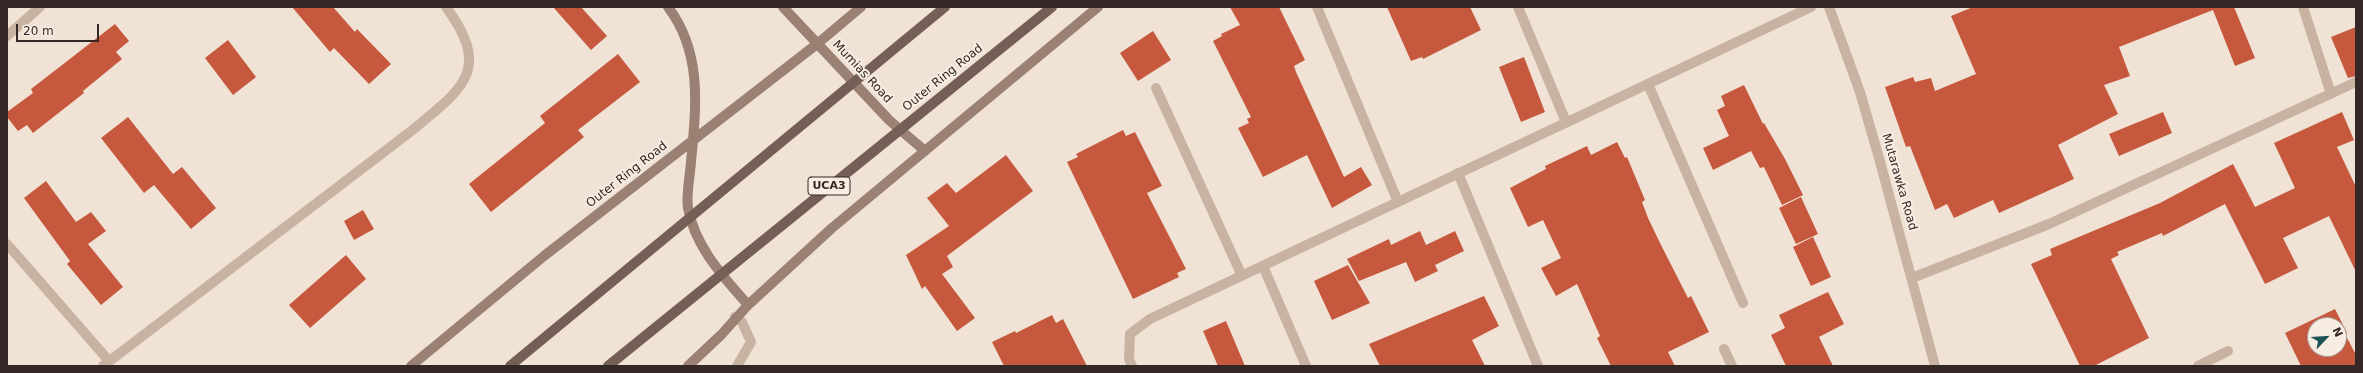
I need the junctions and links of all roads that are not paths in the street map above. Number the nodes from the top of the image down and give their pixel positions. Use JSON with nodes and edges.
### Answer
{"nodes":[{"id":1,"x":40,"y":7,"type":"edge"},
{"id":2,"x":446,"y":7,"type":"edge"},
{"id":3,"x":668,"y":7,"type":"edge"},
{"id":4,"x":783,"y":7,"type":"edge"},
{"id":5,"x":861,"y":7,"type":"edge"},
{"id":6,"x":945,"y":7,"type":"edge"},
{"id":7,"x":1052,"y":7,"type":"edge"},
{"id":8,"x":1098,"y":7,"type":"edge"},
{"id":9,"x":1317,"y":7,"type":"edge"},
{"id":10,"x":1518,"y":7,"type":"edge"},
{"id":11,"x":1811,"y":7,"type":"edge"},
{"id":12,"x":1830,"y":7,"type":"edge"},
{"id":13,"x":2303,"y":7,"type":"edge"},
{"id":14,"x":7,"y":36,"type":"edge"},
{"id":15,"x":817,"y":44,"type":"junction"},
{"id":16,"x":2356,"y":83,"type":"edge"},
{"id":17,"x":1648,"y":84,"type":"junction"},
{"id":18,"x":1156,"y":88,"type":"dead end"},
{"id":19,"x":2331,"y":94,"type":"junction"},
{"id":20,"x":1566,"y":122,"type":"junction"},
{"id":21,"x":693,"y":141,"type":"junction"},
{"id":22,"x":925,"y":151,"type":"junction"},
{"id":23,"x":1458,"y":173,"type":"junction"},
{"id":24,"x":1398,"y":202,"type":"junction"},
{"id":25,"x":7,"y":244,"type":"edge"},
{"id":26,"x":1263,"y":266,"type":"junction"},
{"id":27,"x":1242,"y":276,"type":"junction"},
{"id":28,"x":1912,"y":278,"type":"junction"},
{"id":29,"x":1743,"y":303,"type":"dead end"},
{"id":30,"x":748,"y":305,"type":"junction"},
{"id":31,"x":735,"y":317,"type":"junction"},
{"id":32,"x":1724,"y":349,"type":"dead end"},
{"id":33,"x":2228,"y":351,"type":"dead end"},
{"id":34,"x":106,"y":364,"type":"edge"},
{"id":35,"x":410,"y":366,"type":"edge"},
{"id":36,"x":510,"y":366,"type":"edge"},
{"id":37,"x":608,"y":366,"type":"edge"},
{"id":38,"x":688,"y":366,"type":"edge"},
{"id":39,"x":738,"y":366,"type":"edge"},
{"id":40,"x":1132,"y":366,"type":"edge"},
{"id":41,"x":1306,"y":366,"type":"edge"},
{"id":42,"x":1538,"y":366,"type":"edge"},
{"id":43,"x":1732,"y":366,"type":"edge"},
{"id":44,"x":1935,"y":366,"type":"edge"},
{"id":45,"x":2198,"y":366,"type":"edge"}],
"edges":[{"from":1,"to":14,"type":"street"},
{"from":2,"to":34,"type":"street"},
{"from":3,"to":21,"type":"main road"},
{"from":4,"to":15,"type":"main road","name":"Mumias Road"},
{"from":5,"to":15,"type":"main road","name":"Outer Ring Road"},
{"from":6,"to":36,"type":"main road","bridge":true},
{"from":7,"to":37,"type":"main road","name":"Outer Ring Road","number":"UCA3","bridge":true},
{"from":8,"to":22,"type":"main road","number":"UCA3"},
{"from":9,"to":24,"type":"street"},
{"from":10,"to":20,"type":"street"},
{"from":11,"to":17,"type":"street"},
{"from":12,"to":28,"type":"street","name":"Mutarawka Road"},
{"from":13,"to":19,"type":"street"},
{"from":15,"to":21,"type":"main road","name":"Outer Ring Road"},
{"from":15,"to":22,"type":"main road","name":"Mumias Road"},
{"from":16,"to":19,"type":"street"},
{"from":17,"to":20,"type":"street"},
{"from":17,"to":29,"type":"street"},
{"from":18,"to":27,"type":"street"},
{"from":19,"to":28,"type":"street"},
{"from":20,"to":23,"type":"street"},
{"from":21,"to":30,"type":"main road"},
{"from":21,"to":35,"type":"main road","name":"Outer Ring Road"},
{"from":22,"to":30,"type":"main road","number":"UCA3"},
{"from":23,"to":24,"type":"street"},
{"from":23,"to":42,"type":"street"},
{"from":24,"to":26,"type":"street"},
{"from":25,"to":34,"type":"street"},
{"from":26,"to":27,"type":"street"},
{"from":26,"to":41,"type":"street"},
{"from":27,"to":40,"type":"street"},
{"from":28,"to":44,"type":"street","name":"Mutarawka Road"},
{"from":30,"to":31,"type":"main road","number":"UCA3"},
{"from":31,"to":38,"type":"main road","number":"UCA3"},
{"from":31,"to":39,"type":"street"},
{"from":32,"to":43,"type":"street"},
{"from":33,"to":45,"type":"street"}]}
